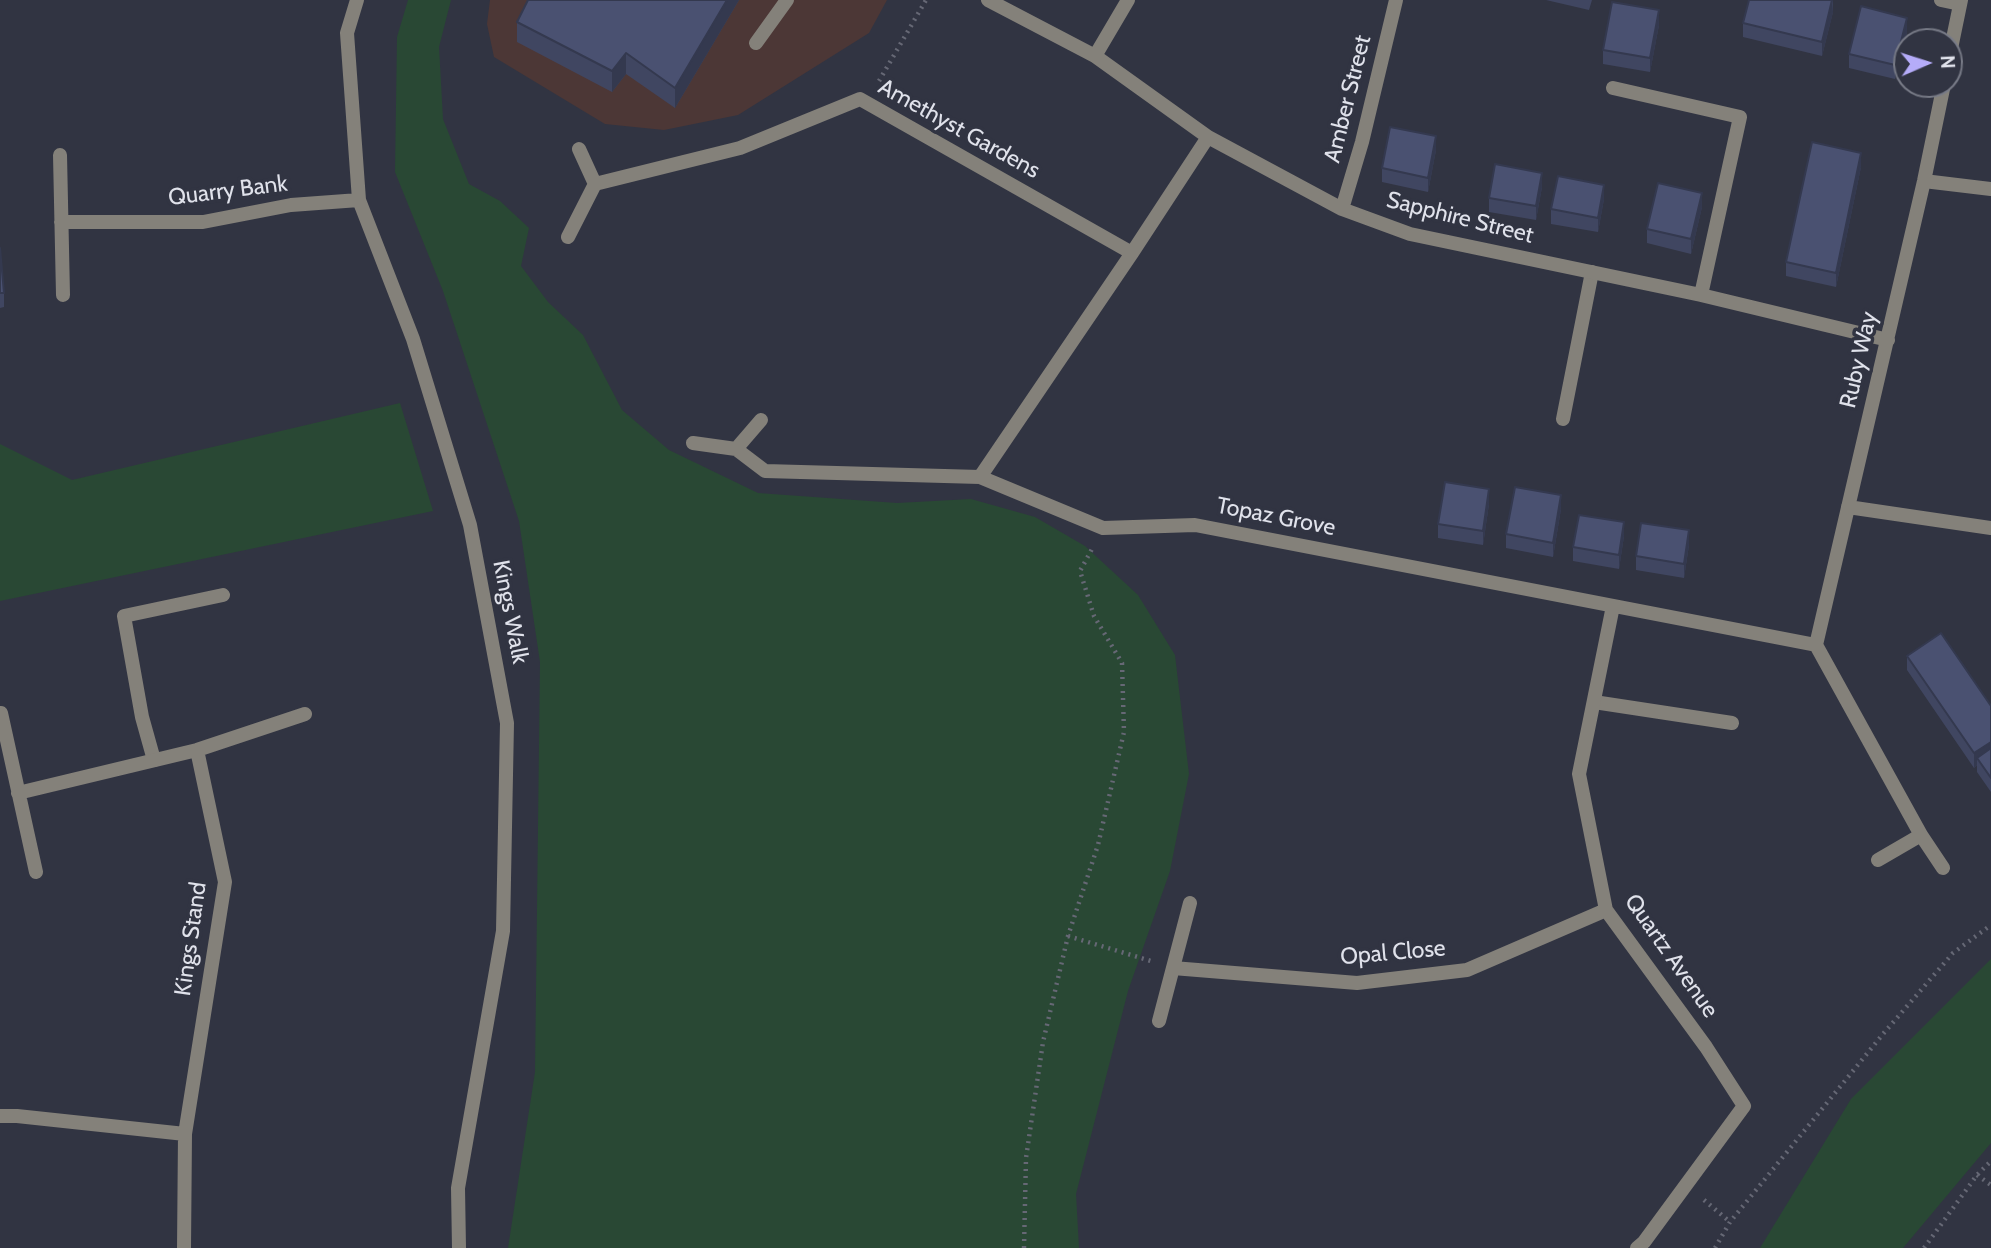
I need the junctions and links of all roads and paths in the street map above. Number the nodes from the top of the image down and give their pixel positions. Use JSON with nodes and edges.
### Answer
{"nodes":[{"id":1,"x":356,"y":0,"type":"edge"},
{"id":2,"x":787,"y":0,"type":"edge"},
{"id":3,"x":926,"y":0,"type":"edge"},
{"id":4,"x":988,"y":0,"type":"edge"},
{"id":5,"x":1128,"y":0,"type":"edge"},
{"id":6,"x":1396,"y":0,"type":"edge"},
{"id":7,"x":1941,"y":0,"type":"edge"},
{"id":8,"x":1960,"y":2,"type":"edge"},
{"id":9,"x":1955,"y":28,"type":"edge"},
{"id":10,"x":756,"y":43,"type":"dead end"},
{"id":11,"x":1095,"y":56,"type":"junction"},
{"id":12,"x":1613,"y":88,"type":"dead end"},
{"id":13,"x":1941,"y":98,"type":"edge"},
{"id":14,"x":867,"y":102,"type":"junction"},
{"id":15,"x":1208,"y":137,"type":"junction"},
{"id":16,"x":579,"y":149,"type":"dead end"},
{"id":17,"x":60,"y":155,"type":"dead end"},
{"id":18,"x":1924,"y":181,"type":"junction"},
{"id":19,"x":595,"y":184,"type":"junction"},
{"id":20,"x":1991,"y":190,"type":"edge"},
{"id":21,"x":359,"y":200,"type":"junction"},
{"id":22,"x":1342,"y":209,"type":"junction"},
{"id":23,"x":61,"y":222,"type":"junction"},
{"id":24,"x":568,"y":237,"type":"dead end"},
{"id":25,"x":1132,"y":253,"type":"junction"},
{"id":26,"x":1592,"y":272,"type":"junction"},
{"id":27,"x":63,"y":295,"type":"dead end"},
{"id":28,"x":1701,"y":295,"type":"junction"},
{"id":29,"x":1888,"y":340,"type":"junction"},
{"id":30,"x":1563,"y":419,"type":"dead end"},
{"id":31,"x":761,"y":420,"type":"dead end"},
{"id":32,"x":693,"y":443,"type":"dead end"},
{"id":33,"x":736,"y":449,"type":"junction"},
{"id":34,"x":980,"y":477,"type":"junction"},
{"id":35,"x":1848,"y":507,"type":"junction"},
{"id":36,"x":1102,"y":528,"type":"junction"},
{"id":37,"x":1991,"y":528,"type":"edge"},
{"id":38,"x":223,"y":596,"type":"dead end"},
{"id":39,"x":1613,"y":606,"type":"junction"},
{"id":40,"x":1816,"y":645,"type":"junction"},
{"id":41,"x":1594,"y":702,"type":"junction"},
{"id":42,"x":1,"y":713,"type":"edge"},
{"id":43,"x":305,"y":714,"type":"dead end"},
{"id":44,"x":1732,"y":723,"type":"dead end"},
{"id":45,"x":197,"y":750,"type":"junction"},
{"id":46,"x":154,"y":760,"type":"junction"},
{"id":47,"x":18,"y":793,"type":"junction"},
{"id":48,"x":1921,"y":835,"type":"junction"},
{"id":49,"x":1878,"y":860,"type":"dead end"},
{"id":50,"x":1943,"y":868,"type":"dead end"},
{"id":51,"x":36,"y":872,"type":"dead end"},
{"id":52,"x":1190,"y":903,"type":"dead end"},
{"id":53,"x":1606,"y":910,"type":"junction"},
{"id":54,"x":1991,"y":925,"type":"edge"},
{"id":55,"x":1068,"y":936,"type":"junction"},
{"id":56,"x":1173,"y":968,"type":"junction"},
{"id":57,"x":1159,"y":1021,"type":"dead end"},
{"id":58,"x":0,"y":1116,"type":"edge"},
{"id":59,"x":185,"y":1134,"type":"junction"},
{"id":60,"x":1991,"y":1161,"type":"edge"},
{"id":61,"x":1977,"y":1175,"type":"junction"},
{"id":62,"x":1686,"y":1185,"type":"junction"},
{"id":63,"x":1991,"y":1185,"type":"edge"},
{"id":64,"x":1730,"y":1222,"type":"junction"},
{"id":65,"x":184,"y":1248,"type":"edge"},
{"id":66,"x":459,"y":1248,"type":"edge"},
{"id":67,"x":1024,"y":1248,"type":"edge"},
{"id":68,"x":1637,"y":1248,"type":"edge"},
{"id":69,"x":1715,"y":1248,"type":"edge"},
{"id":70,"x":1924,"y":1248,"type":"edge"}],
"edges":[{"from":1,"to":21,"type":"street","name":"Kings Walk"},
{"from":2,"to":10,"type":"street"},
{"from":3,"to":14,"type":"path"},
{"from":4,"to":11,"type":"street","name":"Sapphire Street"},
{"from":5,"to":11,"type":"street"},
{"from":6,"to":22,"type":"street","name":"Amber Street"},
{"from":7,"to":8,"type":"street"},
{"from":8,"to":9,"type":"street"},
{"from":11,"to":15,"type":"street","name":"Sapphire Street"},
{"from":12,"to":28,"type":"street"},
{"from":13,"to":18,"type":"street","name":"Ruby Way"},
{"from":14,"to":19,"type":"street","name":"Amethyst Gardens"},
{"from":14,"to":25,"type":"street","name":"Amethyst Gardens"},
{"from":15,"to":22,"type":"street","name":"Sapphire Street"},
{"from":15,"to":25,"type":"street"},
{"from":16,"to":19,"type":"street"},
{"from":17,"to":23,"type":"street"},
{"from":18,"to":20,"type":"street"},
{"from":18,"to":29,"type":"street","name":"Ruby Way"},
{"from":19,"to":24,"type":"street"},
{"from":21,"to":23,"type":"street","name":"Quarry Bank"},
{"from":21,"to":66,"type":"street","name":"Kings Walk"},
{"from":22,"to":26,"type":"street","name":"Sapphire Street"},
{"from":23,"to":27,"type":"street"},
{"from":25,"to":34,"type":"street"},
{"from":26,"to":28,"type":"street","name":"Sapphire Street"},
{"from":26,"to":30,"type":"street"},
{"from":28,"to":29,"type":"street","name":"Sapphire Street"},
{"from":29,"to":35,"type":"street","name":"Ruby Way"},
{"from":31,"to":33,"type":"street"},
{"from":32,"to":33,"type":"street","name":"Topaz Grove"},
{"from":33,"to":34,"type":"street","name":"Topaz Grove"},
{"from":34,"to":36,"type":"street","name":"Topaz Grove"},
{"from":35,"to":37,"type":"street"},
{"from":35,"to":40,"type":"street","name":"Ruby Way"},
{"from":36,"to":39,"type":"street","name":"Topaz Grove"},
{"from":36,"to":55,"type":"path"},
{"from":38,"to":46,"type":"street"},
{"from":39,"to":40,"type":"street","name":"Topaz Grove"},
{"from":39,"to":41,"type":"street","name":"Quartz Avenue"},
{"from":40,"to":48,"type":"street"},
{"from":41,"to":44,"type":"street"},
{"from":41,"to":53,"type":"street","name":"Quartz Avenue"},
{"from":42,"to":47,"type":"street"},
{"from":43,"to":45,"type":"street"},
{"from":45,"to":46,"type":"street"},
{"from":45,"to":59,"type":"street","name":"Kings Stand"},
{"from":46,"to":47,"type":"street"},
{"from":47,"to":51,"type":"street"},
{"from":48,"to":49,"type":"street"},
{"from":48,"to":50,"type":"street"},
{"from":52,"to":56,"type":"street"},
{"from":53,"to":56,"type":"street","name":"Opal Close"},
{"from":53,"to":62,"type":"street","name":"Quartz Avenue"},
{"from":54,"to":64,"type":"path"},
{"from":55,"to":56,"type":"path"},
{"from":55,"to":67,"type":"path"},
{"from":56,"to":57,"type":"street"},
{"from":58,"to":59,"type":"street"},
{"from":59,"to":65,"type":"street","name":"Kings Stand"},
{"from":60,"to":61,"type":"path"},
{"from":61,"to":63,"type":"path"},
{"from":61,"to":70,"type":"path"},
{"from":62,"to":64,"type":"path"},
{"from":62,"to":68,"type":"street","name":"Quartz Avenue"},
{"from":64,"to":69,"type":"path"}]}
